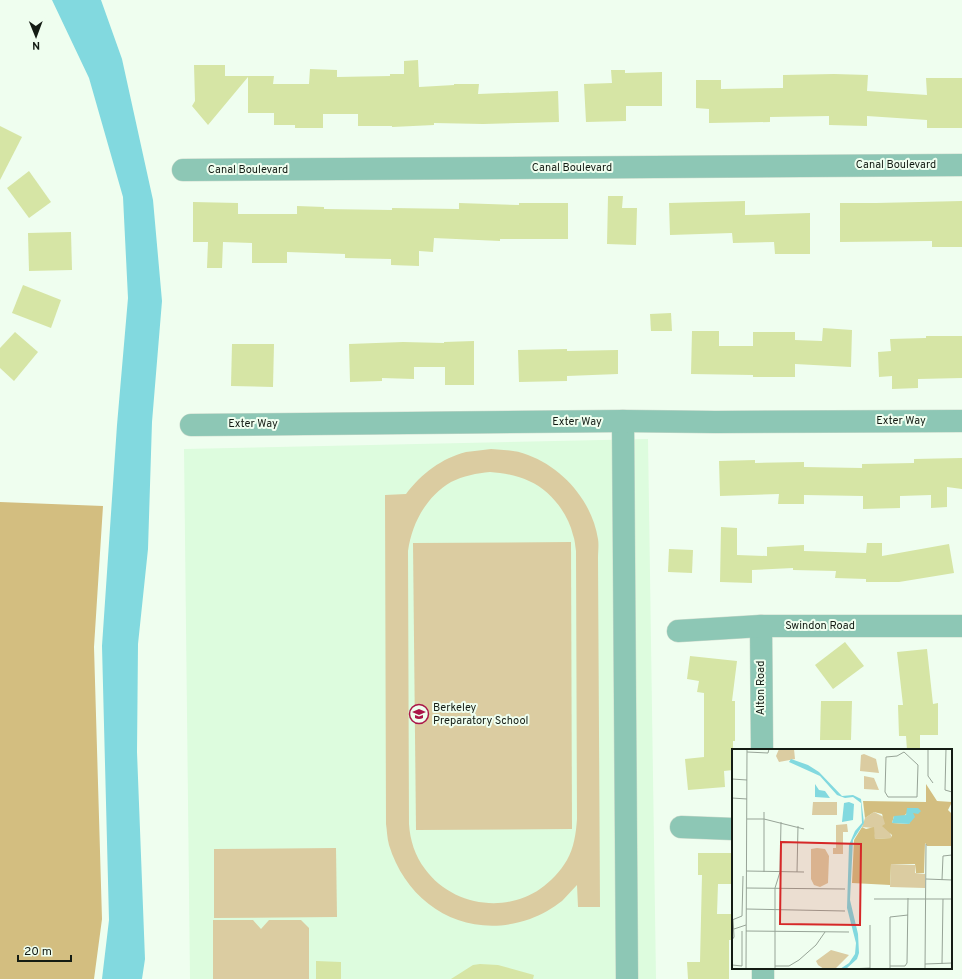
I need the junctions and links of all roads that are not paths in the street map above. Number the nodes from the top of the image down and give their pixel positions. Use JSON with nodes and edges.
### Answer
{"nodes":[{"id":1,"x":962,"y":165,"type":"edge"},
{"id":2,"x":183,"y":170,"type":"dead end"},
{"id":3,"x":623,"y":421,"type":"junction"},
{"id":4,"x":962,"y":421,"type":"edge"},
{"id":5,"x":191,"y":425,"type":"dead end"},
{"id":6,"x":761,"y":626,"type":"junction"},
{"id":7,"x":962,"y":626,"type":"edge"},
{"id":8,"x":678,"y":631,"type":"dead end"},
{"id":9,"x":762,"y":749,"type":"edge"},
{"id":10,"x":681,"y":827,"type":"dead end"},
{"id":11,"x":732,"y":829,"type":"edge"},
{"id":12,"x":627,"y":979,"type":"edge"}],
"edges":[{"from":1,"to":2,"type":"street","name":"Canal Boulevard"},
{"from":3,"to":4,"type":"street","name":"Exter Way"},
{"from":3,"to":5,"type":"street","name":"Exter Way"},
{"from":3,"to":12,"type":"street"},
{"from":6,"to":7,"type":"street","name":"Swindon Road"},
{"from":6,"to":8,"type":"street","name":"Swindon Road"},
{"from":6,"to":9,"type":"street","name":"Alton Road"},
{"from":10,"to":11,"type":"street"}]}
